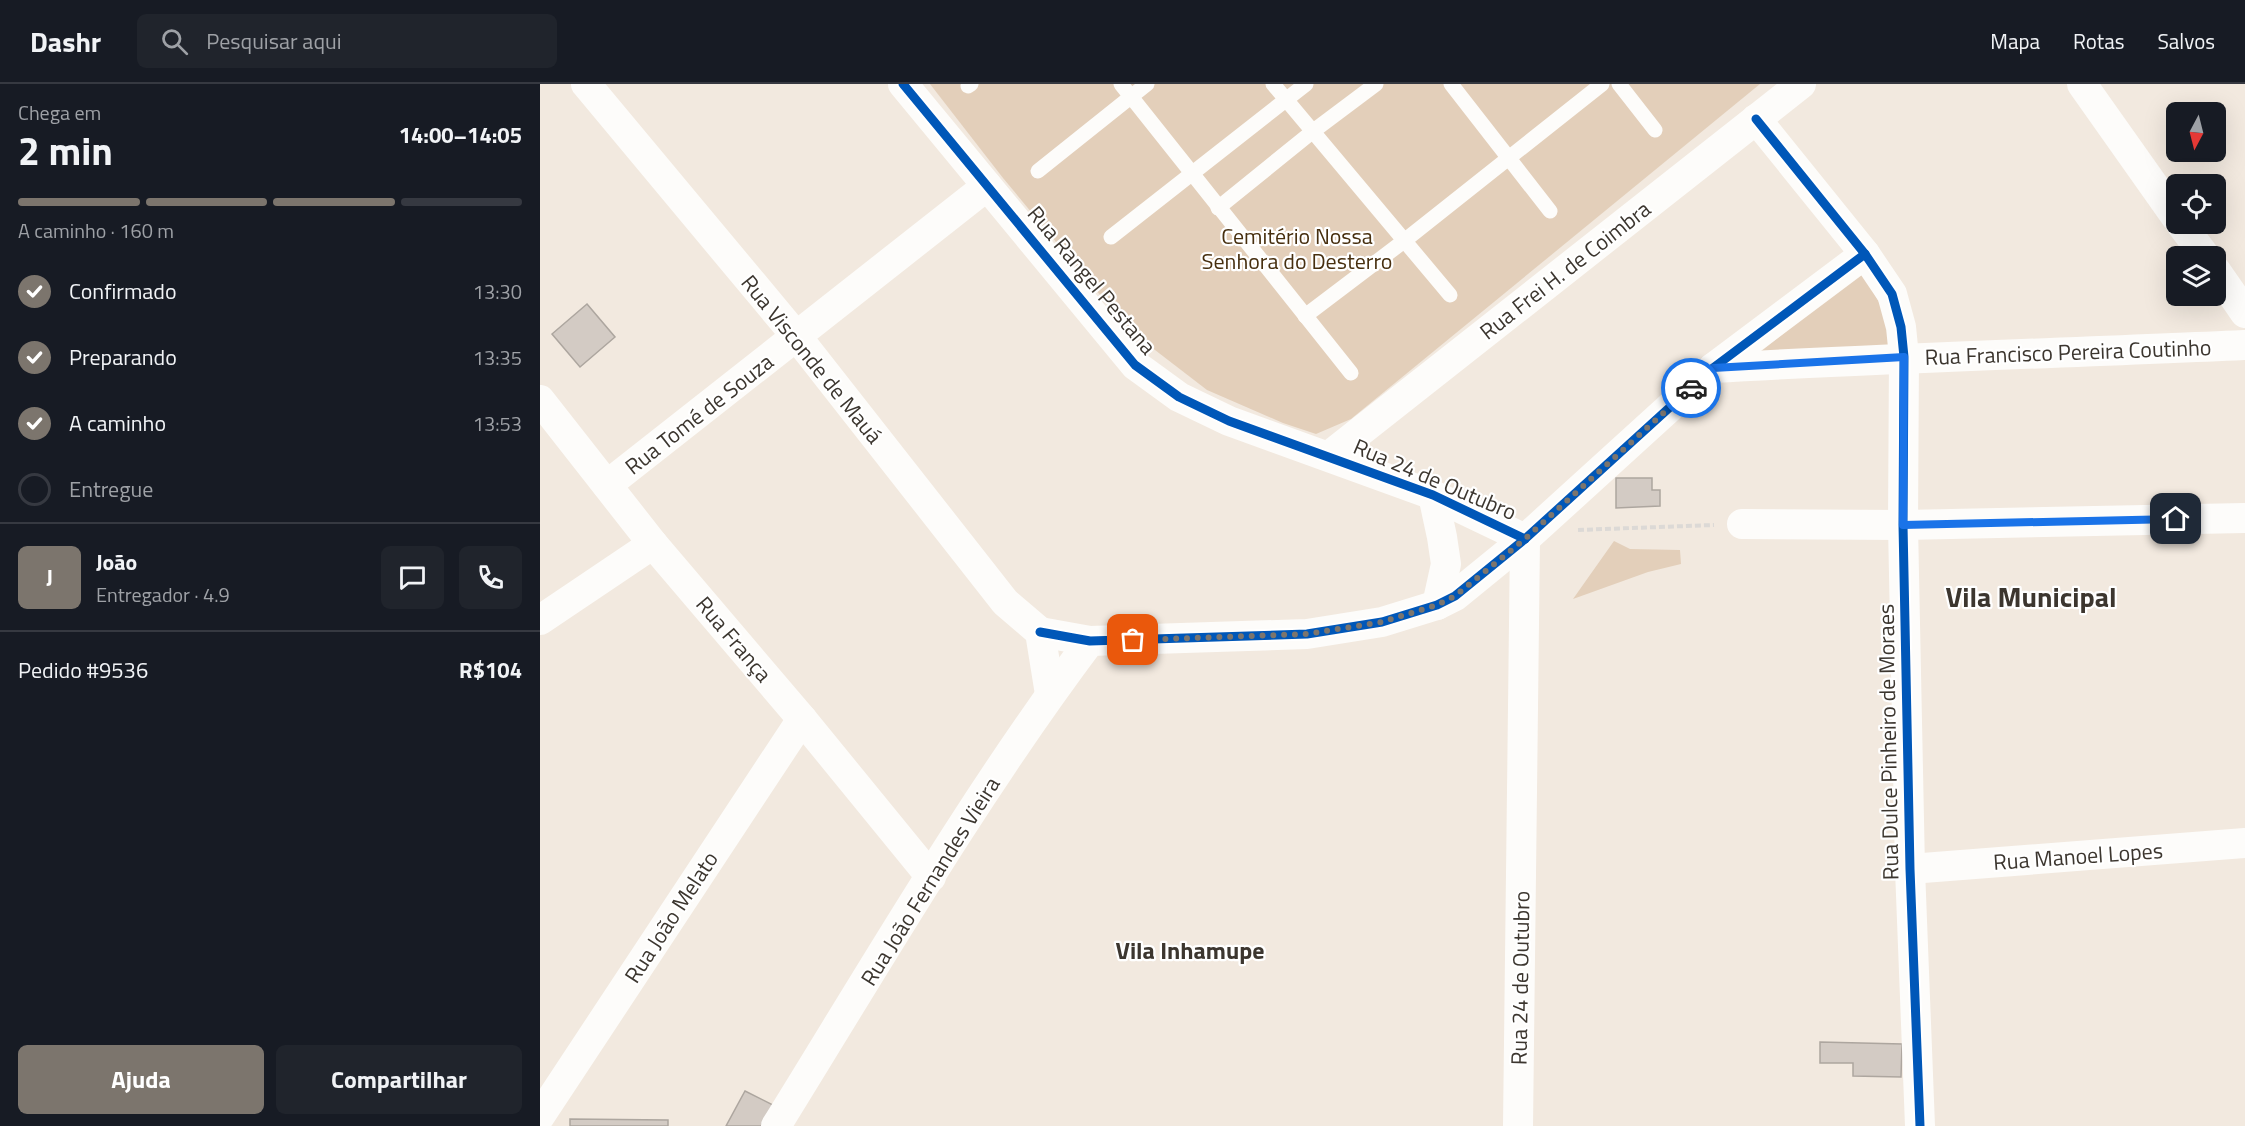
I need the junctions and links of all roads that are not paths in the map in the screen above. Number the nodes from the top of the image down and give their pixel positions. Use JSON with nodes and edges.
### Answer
{"nodes":[{"id":1,"x":586,"y":84,"type":"edge"},
{"id":2,"x":903,"y":84,"type":"edge"},
{"id":3,"x":1121,"y":84,"type":"edge"},
{"id":4,"x":1147,"y":84,"type":"edge"},
{"id":5,"x":1273,"y":84,"type":"edge"},
{"id":6,"x":1306,"y":84,"type":"edge"},
{"id":7,"x":1376,"y":84,"type":"edge"},
{"id":8,"x":1451,"y":84,"type":"edge"},
{"id":9,"x":1602,"y":84,"type":"edge"},
{"id":10,"x":1619,"y":84,"type":"edge"},
{"id":11,"x":1801,"y":84,"type":"edge"},
{"id":12,"x":2082,"y":84,"type":"edge"},
{"id":13,"x":1130,"y":97,"type":"junction"},
{"id":14,"x":1285,"y":99,"type":"junction"},
{"id":15,"x":1756,"y":119,"type":"junction"},
{"id":16,"x":1654,"y":130,"type":"dead end"},
{"id":17,"x":1312,"y":132,"type":"junction"},
{"id":18,"x":1509,"y":158,"type":"junction"},
{"id":19,"x":1038,"y":171,"type":"dead end"},
{"id":20,"x":1190,"y":173,"type":"junction"},
{"id":21,"x":987,"y":186,"type":"junction"},
{"id":22,"x":2166,"y":203,"type":"edge"},
{"id":23,"x":1218,"y":208,"type":"junction"},
{"id":24,"x":1550,"y":211,"type":"dead end"},
{"id":25,"x":1111,"y":237,"type":"dead end"},
{"id":26,"x":1404,"y":241,"type":"junction"},
{"id":27,"x":1865,"y":254,"type":"junction"},
{"id":28,"x":2226,"y":285,"type":"edge"},
{"id":29,"x":1450,"y":295,"type":"dead end"},
{"id":30,"x":2245,"y":312,"type":"edge"},
{"id":31,"x":1305,"y":316,"type":"junction"},
{"id":32,"x":797,"y":337,"type":"junction"},
{"id":33,"x":2245,"y":338,"type":"edge"},
{"id":34,"x":1904,"y":357,"type":"junction"},
{"id":35,"x":1713,"y":368,"type":"junction"},
{"id":36,"x":1351,"y":373,"type":"dead end"},
{"id":37,"x":540,"y":399,"type":"edge"},
{"id":38,"x":1329,"y":456,"type":"junction"},
{"id":39,"x":607,"y":485,"type":"junction"},
{"id":40,"x":1433,"y":495,"type":"junction"},
{"id":41,"x":2245,"y":518,"type":"edge"},
{"id":42,"x":1742,"y":524,"type":"road end"},
{"id":43,"x":1903,"y":525,"type":"junction"},
{"id":44,"x":1529,"y":535,"type":"junction"},
{"id":45,"x":653,"y":544,"type":"junction"},
{"id":46,"x":1437,"y":605,"type":"junction"},
{"id":47,"x":540,"y":620,"type":"edge"},
{"id":48,"x":1040,"y":632,"type":"junction"},
{"id":49,"x":1090,"y":641,"type":"junction"},
{"id":50,"x":1050,"y":694,"type":"junction"},
{"id":51,"x":802,"y":719,"type":"junction"},
{"id":52,"x":2245,"y":843,"type":"edge"},
{"id":53,"x":1910,"y":869,"type":"junction"},
{"id":54,"x":931,"y":877,"type":"junction"},
{"id":55,"x":540,"y":1116,"type":"edge"},
{"id":56,"x":776,"y":1126,"type":"edge"},
{"id":57,"x":1518,"y":1126,"type":"edge"},
{"id":58,"x":1920,"y":1126,"type":"edge"}],
"edges":[{"from":1,"to":32,"type":"street","name":"Rua Visconde de Mauá"},
{"from":2,"to":21,"type":"street","name":"Rua Rangel Pestana"},
{"from":3,"to":13,"type":"lane"},
{"from":4,"to":13,"type":"lane"},
{"from":5,"to":14,"type":"lane"},
{"from":6,"to":14,"type":"lane"},
{"from":7,"to":17,"type":"lane"},
{"from":8,"to":18,"type":"lane"},
{"from":9,"to":18,"type":"lane"},
{"from":10,"to":16,"type":"lane"},
{"from":11,"to":15,"type":"street","name":"Rua Frei H. de Coimbra"},
{"from":12,"to":22,"type":"street"},
{"from":13,"to":19,"type":"lane"},
{"from":13,"to":20,"type":"lane"},
{"from":14,"to":17,"type":"lane"},
{"from":14,"to":20,"type":"lane"},
{"from":15,"to":27,"type":"street","name":"Rua Dulce Pinheiro de Moraes"},
{"from":15,"to":38,"type":"street","name":"Rua Frei H. de Coimbra"},
{"from":17,"to":23,"type":"lane"},
{"from":17,"to":26,"type":"lane"},
{"from":18,"to":24,"type":"lane"},
{"from":18,"to":26,"type":"lane"},
{"from":20,"to":23,"type":"lane"},
{"from":20,"to":25,"type":"lane"},
{"from":21,"to":32,"type":"street","name":"Rua Tomé de Souza"},
{"from":21,"to":38,"type":"street","name":"Rua Rangel Pestana"},
{"from":23,"to":31,"type":"lane"},
{"from":26,"to":29,"type":"lane"},
{"from":26,"to":31,"type":"lane"},
{"from":27,"to":34,"type":"street","name":"Rua Dulce Pinheiro de Moraes"},
{"from":27,"to":35,"type":"street"},
{"from":28,"to":30,"type":"street"},
{"from":31,"to":36,"type":"lane"},
{"from":32,"to":39,"type":"street","name":"Rua Tomé de Souza"},
{"from":32,"to":48,"type":"street","name":"Rua Visconde de Mauá"},
{"from":33,"to":34,"type":"street","name":"Rua Francisco Pereira Coutinho"},
{"from":34,"to":35,"type":"street","name":"Rua Francisco Pereira Coutinho"},
{"from":34,"to":43,"type":"street","name":"Rua Dulce Pinheiro de Moraes"},
{"from":35,"to":44,"type":"street"},
{"from":37,"to":39,"type":"street","name":"Rua França"},
{"from":38,"to":40,"type":"street","name":"Rua 24 de Outubro"},
{"from":39,"to":45,"type":"street","name":"Rua França"},
{"from":40,"to":44,"type":"street","name":"Rua 24 de Outubro"},
{"from":40,"to":46,"type":"street"},
{"from":41,"to":43,"type":"street"},
{"from":42,"to":43,"type":"street"},
{"from":43,"to":53,"type":"street","name":"Rua Dulce Pinheiro de Moraes"},
{"from":44,"to":46,"type":"street"},
{"from":44,"to":57,"type":"street","name":"Rua 24 de Outubro"},
{"from":45,"to":47,"type":"street"},
{"from":45,"to":51,"type":"street","name":"Rua França"},
{"from":46,"to":49,"type":"street"},
{"from":48,"to":49,"type":"street"},
{"from":48,"to":50,"type":"street"},
{"from":49,"to":50,"type":"street","name":"Rua João Fernandes Vieira"},
{"from":50,"to":54,"type":"street","name":"Rua João Fernandes Vieira"},
{"from":51,"to":54,"type":"street","name":"Rua França"},
{"from":51,"to":55,"type":"street","name":"Rua João Melato"},
{"from":52,"to":53,"type":"street","name":"Rua Manoel Lopes"},
{"from":53,"to":58,"type":"street","name":"Rua Dulce Pinheiro de Moraes"},
{"from":54,"to":56,"type":"street","name":"Rua João Fernandes Vieira"}]}
